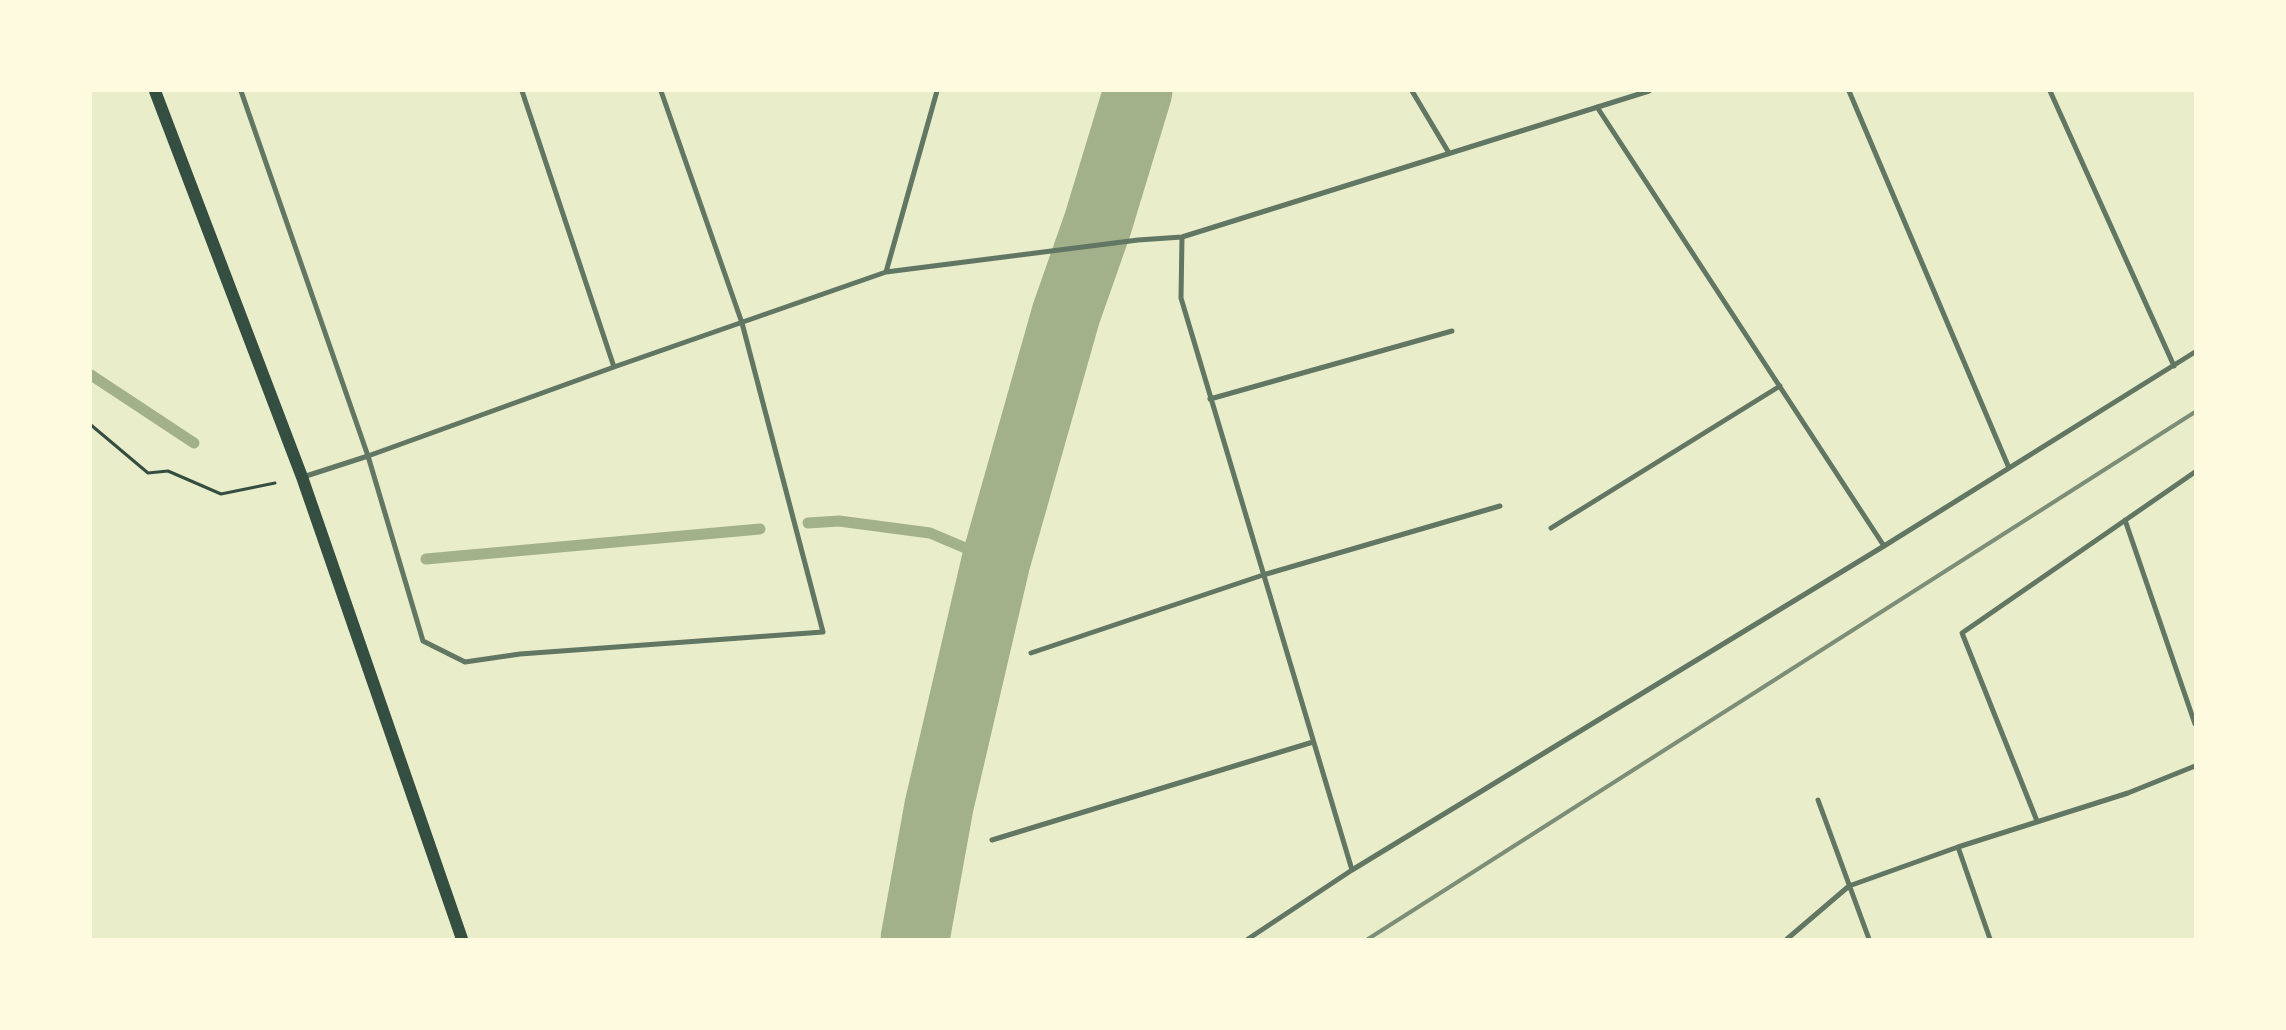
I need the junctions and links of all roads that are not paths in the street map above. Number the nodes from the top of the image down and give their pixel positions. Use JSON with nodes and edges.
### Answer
{"nodes":[{"id":1,"x":155,"y":91,"type":"edge"},
{"id":2,"x":241,"y":91,"type":"edge"},
{"id":3,"x":522,"y":91,"type":"edge"},
{"id":4,"x":661,"y":91,"type":"edge"},
{"id":5,"x":937,"y":91,"type":"edge"},
{"id":6,"x":1412,"y":91,"type":"edge"},
{"id":7,"x":1649,"y":91,"type":"edge"},
{"id":8,"x":1849,"y":91,"type":"edge"},
{"id":9,"x":2050,"y":91,"type":"edge"},
{"id":10,"x":1597,"y":107,"type":"junction"},
{"id":11,"x":1449,"y":153,"type":"junction"},
{"id":12,"x":1182,"y":237,"type":"junction"},
{"id":13,"x":886,"y":272,"type":"junction"},
{"id":14,"x":742,"y":323,"type":"junction"},
{"id":15,"x":1452,"y":331,"type":"dead end"},
{"id":16,"x":2195,"y":352,"type":"edge"},
{"id":17,"x":2174,"y":366,"type":"junction"},
{"id":18,"x":614,"y":367,"type":"junction"},
{"id":19,"x":1780,"y":386,"type":"junction"},
{"id":20,"x":1210,"y":399,"type":"junction"},
{"id":21,"x":368,"y":456,"type":"junction"},
{"id":22,"x":2009,"y":468,"type":"junction"},
{"id":23,"x":2195,"y":472,"type":"edge"},
{"id":24,"x":302,"y":477,"type":"junction"},
{"id":25,"x":1500,"y":506,"type":"dead end"},
{"id":26,"x":2125,"y":520,"type":"junction"},
{"id":27,"x":1551,"y":528,"type":"dead end"},
{"id":28,"x":1884,"y":546,"type":"junction"},
{"id":29,"x":1264,"y":575,"type":"junction"},
{"id":30,"x":1031,"y":653,"type":"dead end"},
{"id":31,"x":2195,"y":724,"type":"edge"},
{"id":32,"x":1313,"y":742,"type":"junction"},
{"id":33,"x":2195,"y":766,"type":"edge"},
{"id":34,"x":1818,"y":800,"type":"dead end"},
{"id":35,"x":2037,"y":821,"type":"junction"},
{"id":36,"x":992,"y":840,"type":"dead end"},
{"id":37,"x":1958,"y":847,"type":"junction"},
{"id":38,"x":1352,"y":870,"type":"junction"},
{"id":39,"x":1849,"y":886,"type":"junction"},
{"id":40,"x":462,"y":939,"type":"edge"},
{"id":41,"x":1248,"y":939,"type":"edge"},
{"id":42,"x":1788,"y":939,"type":"edge"},
{"id":43,"x":1869,"y":939,"type":"edge"},
{"id":44,"x":1990,"y":939,"type":"edge"}],
"edges":[{"from":1,"to":24,"type":"main road"},
{"from":2,"to":21,"type":"street"},
{"from":3,"to":18,"type":"street"},
{"from":4,"to":14,"type":"street"},
{"from":5,"to":13,"type":"street"},
{"from":6,"to":11,"type":"street"},
{"from":7,"to":10,"type":"street"},
{"from":8,"to":22,"type":"street"},
{"from":9,"to":17,"type":"street"},
{"from":10,"to":11,"type":"street"},
{"from":10,"to":19,"type":"street"},
{"from":11,"to":12,"type":"street"},
{"from":12,"to":13,"type":"street"},
{"from":12,"to":20,"type":"street"},
{"from":13,"to":14,"type":"street"},
{"from":14,"to":18,"type":"street"},
{"from":14,"to":21,"type":"street"},
{"from":15,"to":20,"type":"street"},
{"from":16,"to":17,"type":"street"},
{"from":17,"to":22,"type":"street"},
{"from":18,"to":21,"type":"street"},
{"from":19,"to":27,"type":"street"},
{"from":19,"to":28,"type":"street"},
{"from":20,"to":29,"type":"street"},
{"from":21,"to":24,"type":"street"},
{"from":22,"to":28,"type":"street"},
{"from":23,"to":26,"type":"street"},
{"from":24,"to":40,"type":"main road"},
{"from":25,"to":29,"type":"street"},
{"from":26,"to":31,"type":"street"},
{"from":26,"to":35,"type":"street"},
{"from":28,"to":38,"type":"street"},
{"from":29,"to":30,"type":"street"},
{"from":29,"to":32,"type":"street"},
{"from":32,"to":36,"type":"street"},
{"from":32,"to":38,"type":"street"},
{"from":33,"to":35,"type":"street"},
{"from":34,"to":39,"type":"street"},
{"from":35,"to":37,"type":"street"},
{"from":37,"to":39,"type":"street"},
{"from":37,"to":44,"type":"street"},
{"from":38,"to":41,"type":"street"},
{"from":39,"to":42,"type":"street"},
{"from":39,"to":43,"type":"street"}]}
